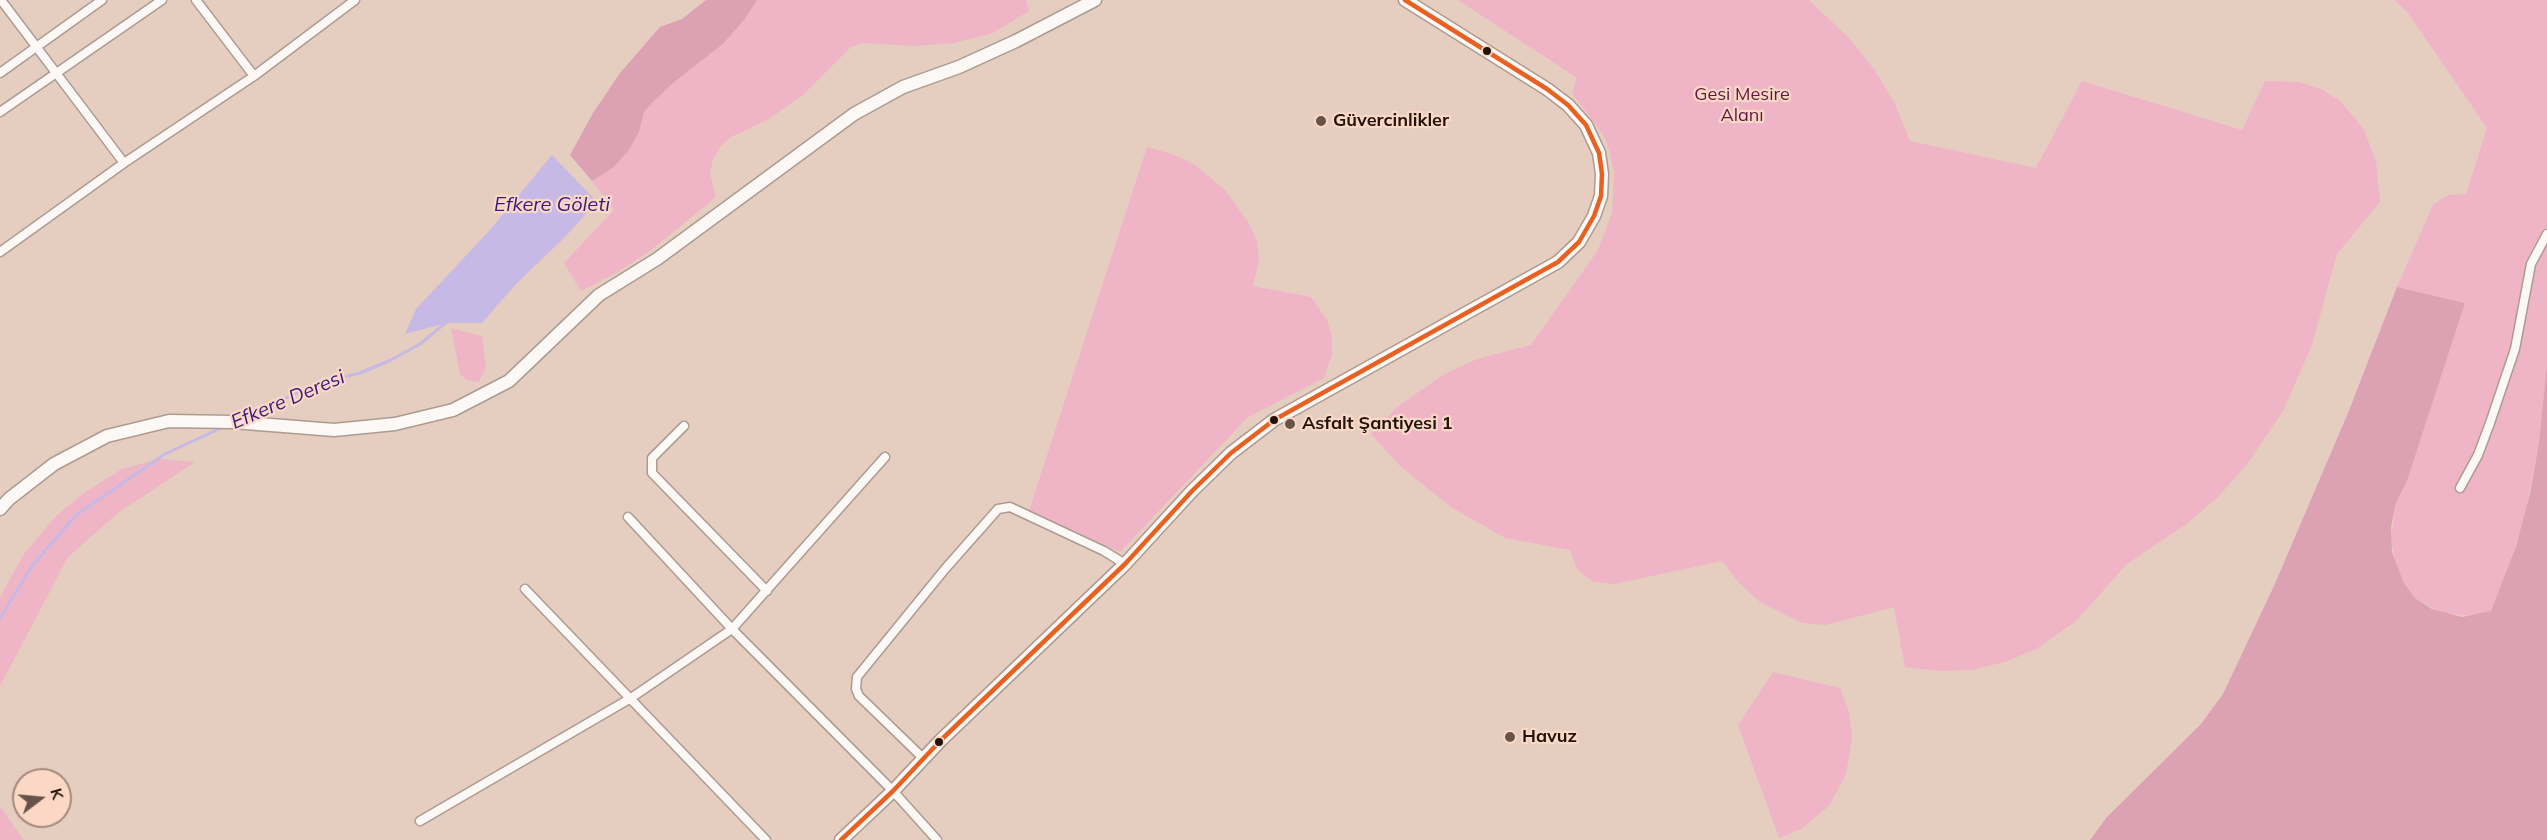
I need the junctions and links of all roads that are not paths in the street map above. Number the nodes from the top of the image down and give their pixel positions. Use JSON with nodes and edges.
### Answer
{"nodes":[{"id":1,"x":1,"y":0,"type":"edge"},
{"id":2,"x":102,"y":0,"type":"edge"},
{"id":3,"x":162,"y":0,"type":"edge"},
{"id":4,"x":196,"y":0,"type":"edge"},
{"id":5,"x":355,"y":0,"type":"edge"},
{"id":6,"x":1405,"y":0,"type":"edge"},
{"id":7,"x":1093,"y":1,"type":"edge"},
{"id":8,"x":37,"y":46,"type":"junction"},
{"id":9,"x":56,"y":72,"type":"junction"},
{"id":10,"x":0,"y":73,"type":"edge"},
{"id":11,"x":254,"y":76,"type":"junction"},
{"id":12,"x":0,"y":112,"type":"edge"},
{"id":13,"x":123,"y":163,"type":"junction"},
{"id":14,"x":2547,"y":234,"type":"edge"},
{"id":15,"x":1,"y":249,"type":"edge"},
{"id":16,"x":684,"y":426,"type":"dead end"},
{"id":17,"x":885,"y":457,"type":"dead end"},
{"id":18,"x":2460,"y":488,"type":"dead end"},
{"id":19,"x":0,"y":509,"type":"edge"},
{"id":20,"x":628,"y":517,"type":"dead end"},
{"id":21,"x":1125,"y":564,"type":"junction"},
{"id":22,"x":525,"y":589,"type":"dead end"},
{"id":23,"x":767,"y":591,"type":"junction"},
{"id":24,"x":732,"y":629,"type":"junction"},
{"id":25,"x":631,"y":698,"type":"junction"},
{"id":26,"x":922,"y":758,"type":"junction"},
{"id":27,"x":893,"y":791,"type":"junction"},
{"id":28,"x":420,"y":821,"type":"dead end"},
{"id":29,"x":766,"y":840,"type":"edge"},
{"id":30,"x":841,"y":840,"type":"edge"},
{"id":31,"x":937,"y":840,"type":"edge"}],
"edges":[{"from":1,"to":8,"type":"street"},
{"from":2,"to":8,"type":"street"},
{"from":3,"to":9,"type":"street"},
{"from":4,"to":11,"type":"street"},
{"from":5,"to":11,"type":"street"},
{"from":6,"to":21,"type":"street"},
{"from":7,"to":19,"type":"street"},
{"from":8,"to":9,"type":"street"},
{"from":8,"to":10,"type":"street"},
{"from":9,"to":12,"type":"street"},
{"from":9,"to":13,"type":"street"},
{"from":11,"to":13,"type":"street"},
{"from":13,"to":15,"type":"street"},
{"from":14,"to":18,"type":"street"},
{"from":16,"to":23,"type":"street"},
{"from":17,"to":23,"type":"street"},
{"from":20,"to":24,"type":"street"},
{"from":21,"to":26,"type":"street"},
{"from":21,"to":26,"type":"street"},
{"from":22,"to":25,"type":"street"},
{"from":23,"to":24,"type":"street"},
{"from":24,"to":25,"type":"street"},
{"from":24,"to":27,"type":"street"},
{"from":25,"to":28,"type":"street"},
{"from":25,"to":29,"type":"street"},
{"from":26,"to":27,"type":"street"},
{"from":27,"to":30,"type":"street"},
{"from":27,"to":31,"type":"street"}]}
